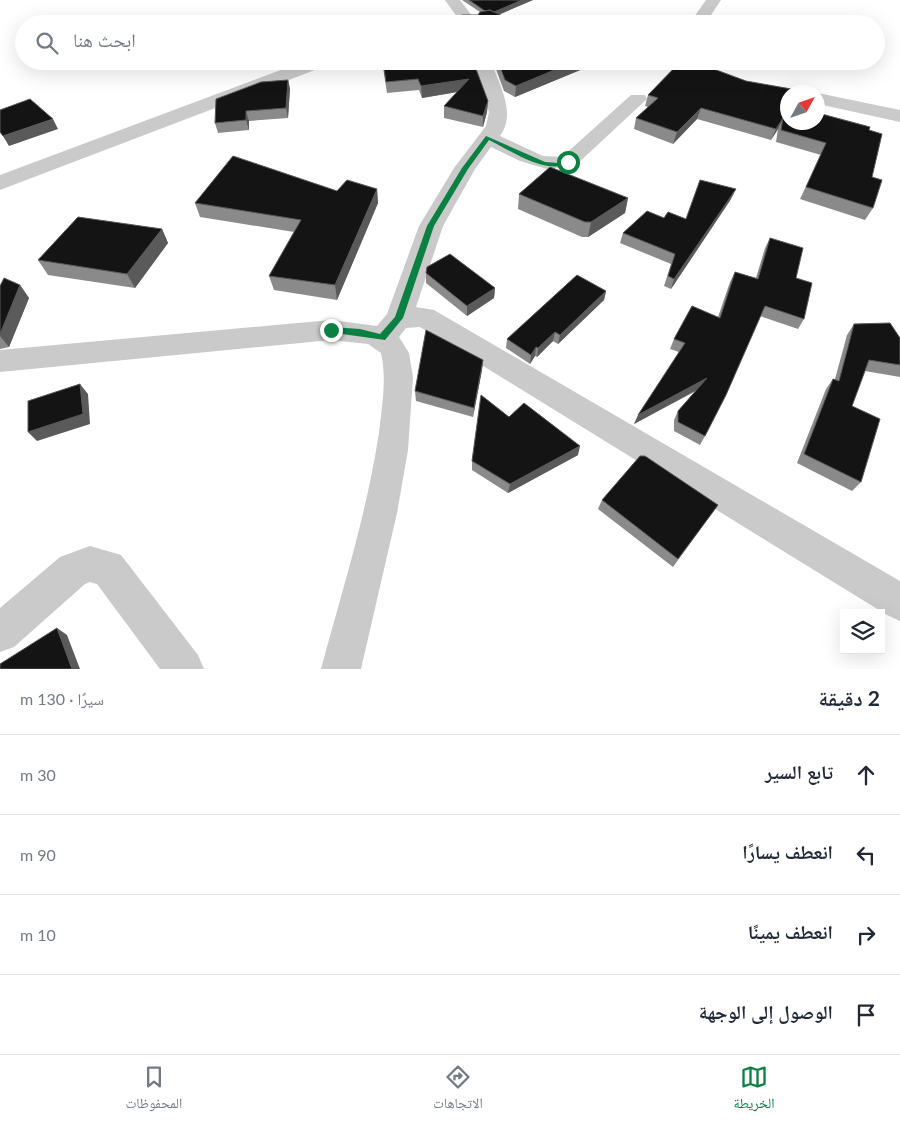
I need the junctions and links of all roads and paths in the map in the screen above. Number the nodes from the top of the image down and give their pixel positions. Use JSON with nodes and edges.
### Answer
{"nodes":[{"id":1,"x":714,"y":0,"type":"edge"},
{"id":2,"x":703,"y":15,"type":"edge"},
{"id":3,"x":298,"y":70,"type":"edge"},
{"id":4,"x":485,"y":70,"type":"edge"},
{"id":5,"x":638,"y":99,"type":"dead end"},
{"id":6,"x":825,"y":100,"type":"edge"},
{"id":7,"x":900,"y":116,"type":"edge"},
{"id":8,"x":488,"y":138,"type":"junction"},
{"id":9,"x":0,"y":182,"type":"edge"},
{"id":10,"x":390,"y":328,"type":"junction"},
{"id":11,"x":0,"y":361,"type":"edge"},
{"id":12,"x":900,"y":602,"type":"edge"},
{"id":13,"x":0,"y":633,"type":"edge"},
{"id":14,"x":184,"y":669,"type":"edge"},
{"id":15,"x":341,"y":669,"type":"edge"}],
"edges":[{"from":1,"to":2,"type":"street"},
{"from":3,"to":9,"type":"street"},
{"from":4,"to":8,"type":"street"},
{"from":5,"to":8,"type":"street"},
{"from":6,"to":7,"type":"street"},
{"from":8,"to":10,"type":"street"},
{"from":10,"to":11,"type":"street"},
{"from":10,"to":12,"type":"street"},
{"from":10,"to":15,"type":"street"},
{"from":13,"to":14,"type":"street"}]}
